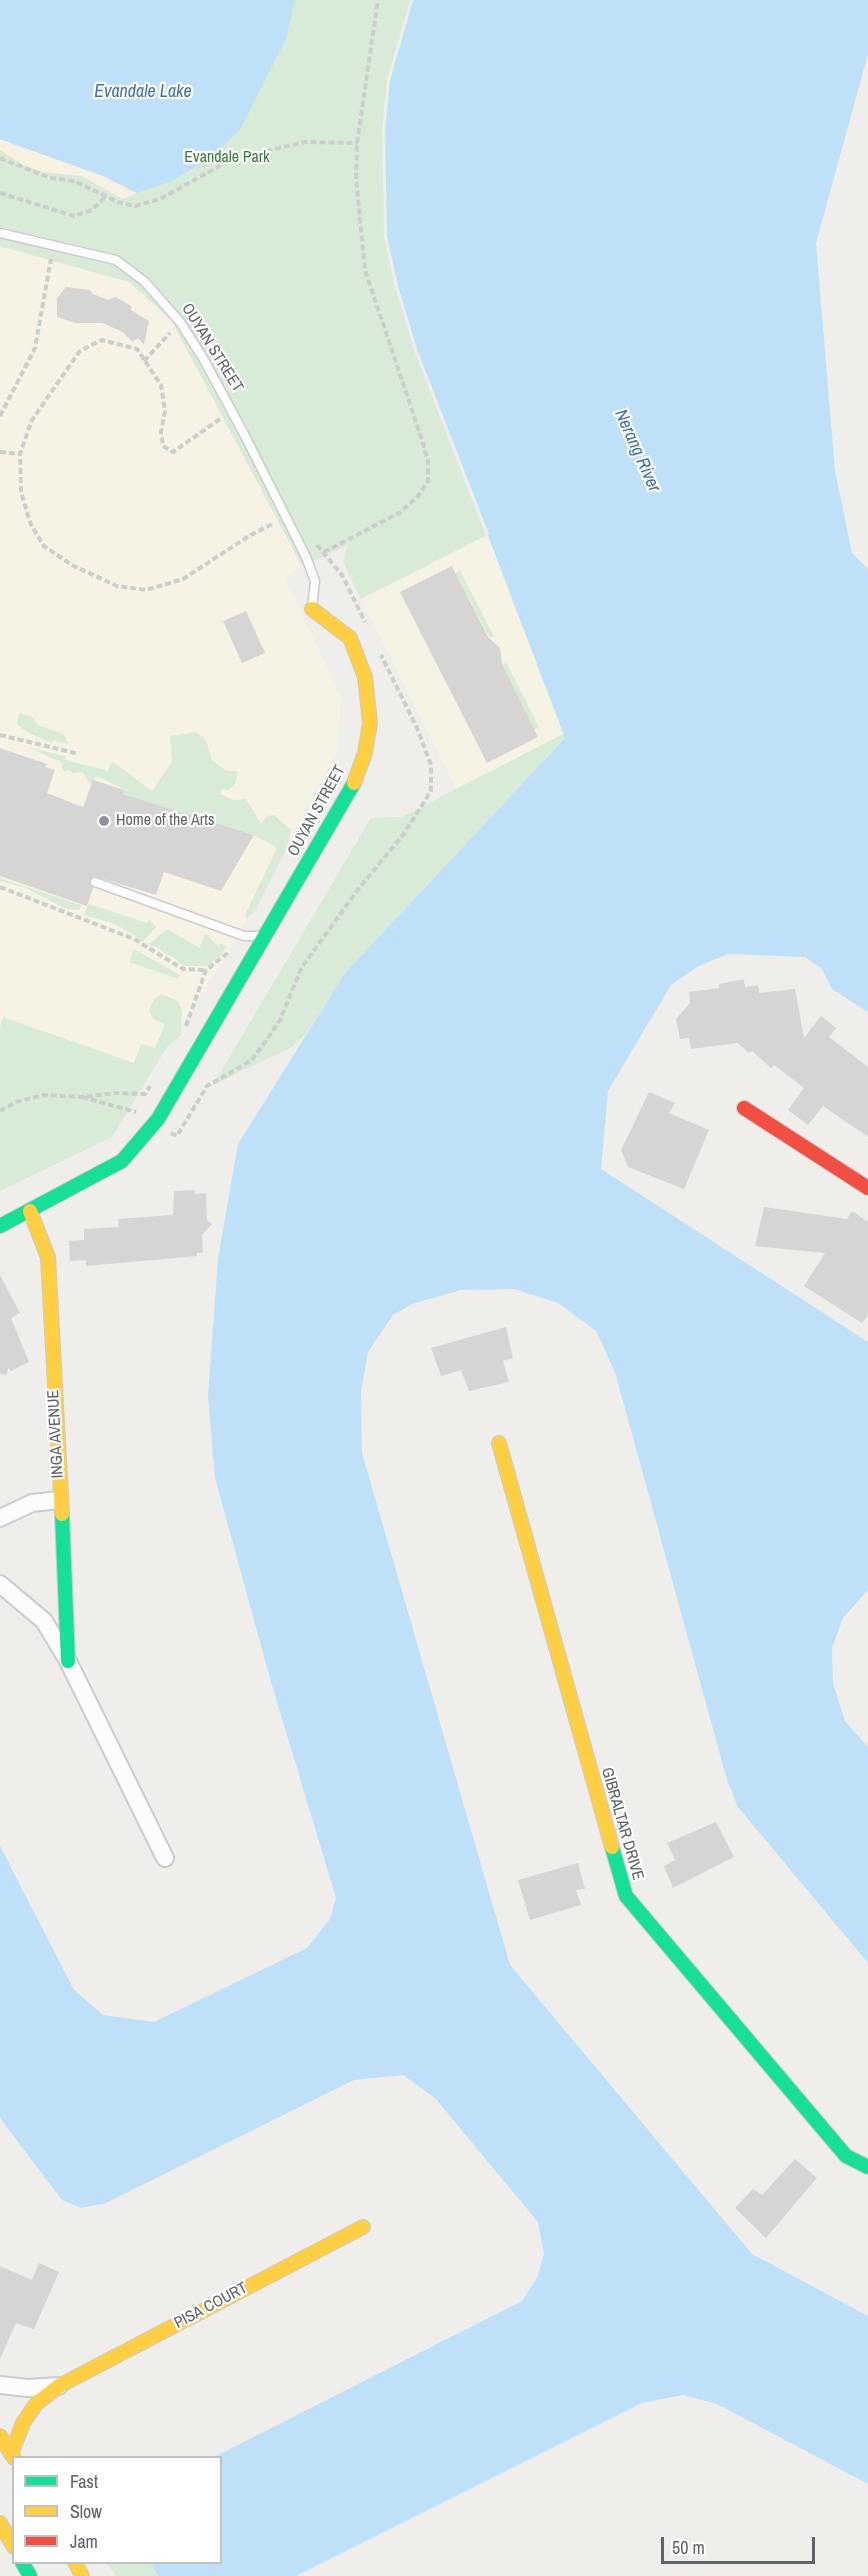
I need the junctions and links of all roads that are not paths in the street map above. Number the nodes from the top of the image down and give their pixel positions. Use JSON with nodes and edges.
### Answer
{"nodes":[{"id":1,"x":0,"y":232,"type":"edge"},
{"id":2,"x":312,"y":609,"type":"joint"},
{"id":3,"x":95,"y":882,"type":"dead end"},
{"id":4,"x":264,"y":937,"type":"junction"},
{"id":5,"x":744,"y":1108,"type":"dead end"},
{"id":6,"x":868,"y":1188,"type":"edge"},
{"id":7,"x":30,"y":1211,"type":"junction"},
{"id":8,"x":0,"y":1226,"type":"edge"},
{"id":9,"x":498,"y":1443,"type":"dead end"},
{"id":10,"x":60,"y":1500,"type":"junction"},
{"id":11,"x":0,"y":1518,"type":"edge"},
{"id":12,"x":0,"y":1584,"type":"edge"},
{"id":13,"x":68,"y":1661,"type":"junction"},
{"id":14,"x":165,"y":1858,"type":"dead end"},
{"id":15,"x":868,"y":2167,"type":"edge"},
{"id":16,"x":363,"y":2227,"type":"dead end"},
{"id":17,"x":0,"y":2385,"type":"edge"},
{"id":18,"x":59,"y":2386,"type":"junction"},
{"id":19,"x":0,"y":2436,"type":"edge"},
{"id":20,"x":13,"y":2456,"type":"edge"},
{"id":21,"x":0,"y":2523,"type":"edge"},
{"id":22,"x":12,"y":2544,"type":"edge"}],
"edges":[{"from":1,"to":2,"type":"lane","name":"OUYAN STREET"},
{"from":2,"to":4,"type":"street","name":"OUYAN STREET"},
{"from":3,"to":4,"type":"lane"},
{"from":4,"to":7,"type":"street","name":"OUYAN STREET"},
{"from":5,"to":6,"type":"street"},
{"from":7,"to":8,"type":"street","name":"OUYAN STREET"},
{"from":7,"to":10,"type":"street","name":"INGA AVENUE"},
{"from":9,"to":15,"type":"street","name":"GIBRALTAR DRIVE"},
{"from":10,"to":11,"type":"street"},
{"from":10,"to":13,"type":"street","name":"INGA AVENUE"},
{"from":12,"to":13,"type":"street","name":"INGA AVENUE"},
{"from":13,"to":14,"type":"street","name":"INGA AVENUE"},
{"from":16,"to":18,"type":"street","name":"PISA COURT"},
{"from":17,"to":18,"type":"street","name":"PISA COURT"},
{"from":18,"to":20,"type":"street","name":"PISA COURT"},
{"from":19,"to":20,"type":"street"},
{"from":21,"to":22,"type":"street"}]}
